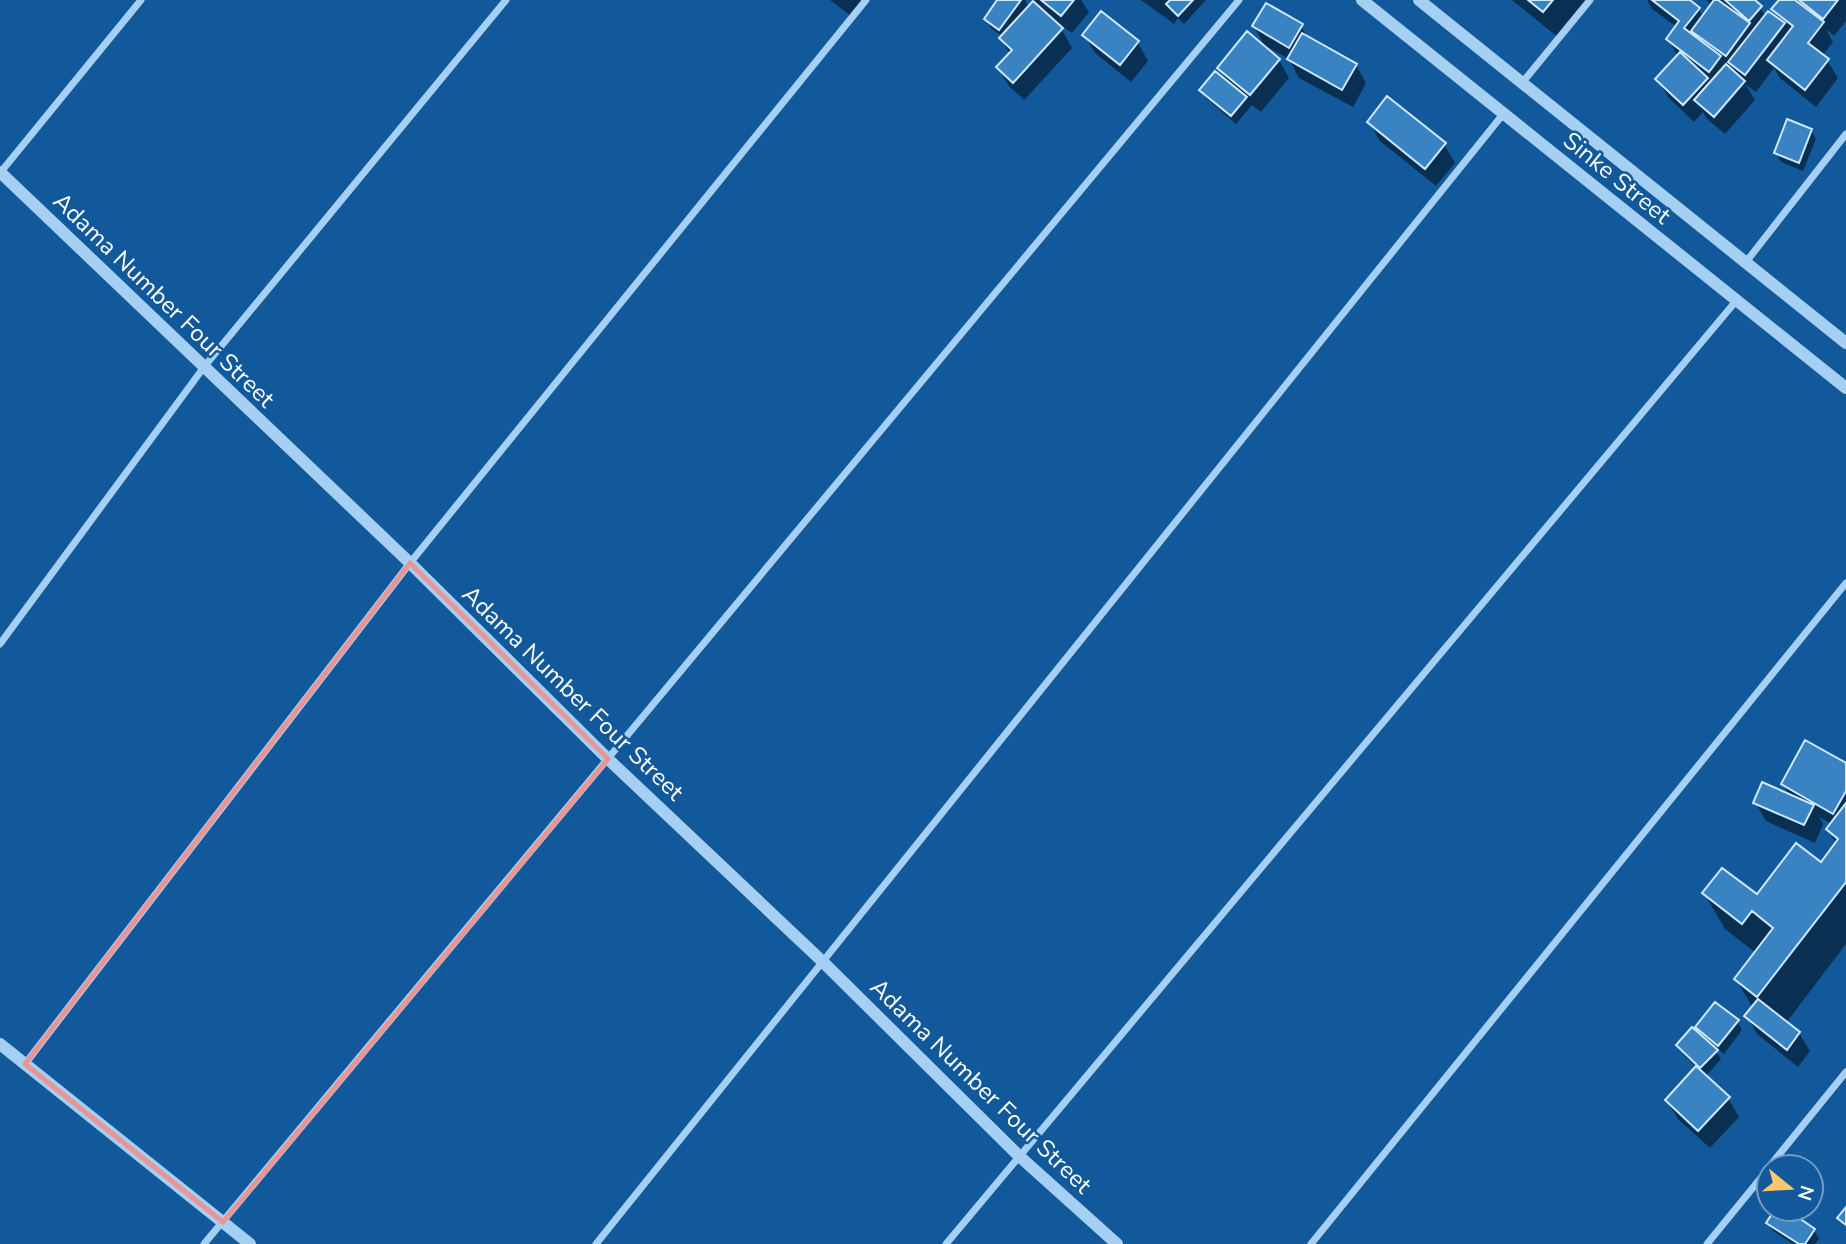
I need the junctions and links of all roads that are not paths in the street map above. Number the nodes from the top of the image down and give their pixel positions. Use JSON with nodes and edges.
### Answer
{"nodes":[{"id":1,"x":142,"y":0,"type":"edge"},
{"id":2,"x":506,"y":0,"type":"edge"},
{"id":3,"x":866,"y":0,"type":"edge"},
{"id":4,"x":1239,"y":0,"type":"edge"},
{"id":5,"x":1362,"y":0,"type":"edge"},
{"id":6,"x":1419,"y":0,"type":"edge"},
{"id":7,"x":1590,"y":0,"type":"edge"},
{"id":8,"x":1522,"y":83,"type":"junction"},
{"id":9,"x":1504,"y":113,"type":"junction"},
{"id":10,"x":1846,"y":134,"type":"edge"},
{"id":11,"x":0,"y":173,"type":"edge"},
{"id":12,"x":1746,"y":262,"type":"junction"},
{"id":13,"x":1737,"y":301,"type":"junction"},
{"id":14,"x":1846,"y":342,"type":"edge"},
{"id":15,"x":204,"y":367,"type":"junction"},
{"id":16,"x":1846,"y":388,"type":"edge"},
{"id":17,"x":410,"y":563,"type":"junction"},
{"id":18,"x":1846,"y":583,"type":"edge"},
{"id":19,"x":0,"y":644,"type":"edge"},
{"id":20,"x":608,"y":759,"type":"junction"},
{"id":21,"x":823,"y":962,"type":"junction"},
{"id":22,"x":0,"y":1044,"type":"edge"},
{"id":23,"x":26,"y":1064,"type":"junction"},
{"id":24,"x":1846,"y":1072,"type":"edge"},
{"id":25,"x":1780,"y":1153,"type":"edge"},
{"id":26,"x":1019,"y":1156,"type":"junction"},
{"id":27,"x":1755,"y":1184,"type":"edge"},
{"id":28,"x":223,"y":1222,"type":"junction"},
{"id":29,"x":204,"y":1244,"type":"edge"},
{"id":30,"x":250,"y":1244,"type":"edge"},
{"id":31,"x":596,"y":1244,"type":"edge"},
{"id":32,"x":946,"y":1244,"type":"edge"},
{"id":33,"x":1117,"y":1244,"type":"edge"},
{"id":34,"x":1311,"y":1244,"type":"edge"},
{"id":35,"x":1707,"y":1244,"type":"edge"}],
"edges":[{"from":1,"to":11,"type":"street"},
{"from":2,"to":15,"type":"street"},
{"from":3,"to":17,"type":"street"},
{"from":4,"to":20,"type":"street"},
{"from":5,"to":9,"type":"street","name":"Sinke Street"},
{"from":6,"to":8,"type":"street","name":"Sinke Street"},
{"from":7,"to":8,"type":"street"},
{"from":8,"to":12,"type":"street","name":"Sinke Street"},
{"from":9,"to":13,"type":"street","name":"Sinke Street"},
{"from":9,"to":21,"type":"street"},
{"from":10,"to":12,"type":"street"},
{"from":11,"to":15,"type":"street","name":"Adama Number Four Street"},
{"from":12,"to":14,"type":"street","name":"Sinke Street"},
{"from":13,"to":16,"type":"street","name":"Sinke Street"},
{"from":13,"to":26,"type":"street"},
{"from":15,"to":17,"type":"street","name":"Adama Number Four Street"},
{"from":15,"to":19,"type":"street"},
{"from":17,"to":20,"type":"street","name":"Adama Number Four Street"},
{"from":17,"to":23,"type":"street"},
{"from":18,"to":34,"type":"street"},
{"from":20,"to":21,"type":"street","name":"Adama Number Four Street"},
{"from":20,"to":28,"type":"street"},
{"from":21,"to":26,"type":"street","name":"Adama Number Four Street"},
{"from":21,"to":31,"type":"street"},
{"from":22,"to":23,"type":"street"},
{"from":23,"to":28,"type":"street"},
{"from":24,"to":25,"type":"street"},
{"from":26,"to":32,"type":"street"},
{"from":26,"to":33,"type":"street","name":"Adama Number Four Street"},
{"from":27,"to":35,"type":"street"},
{"from":28,"to":29,"type":"street"},
{"from":28,"to":30,"type":"street"}]}
